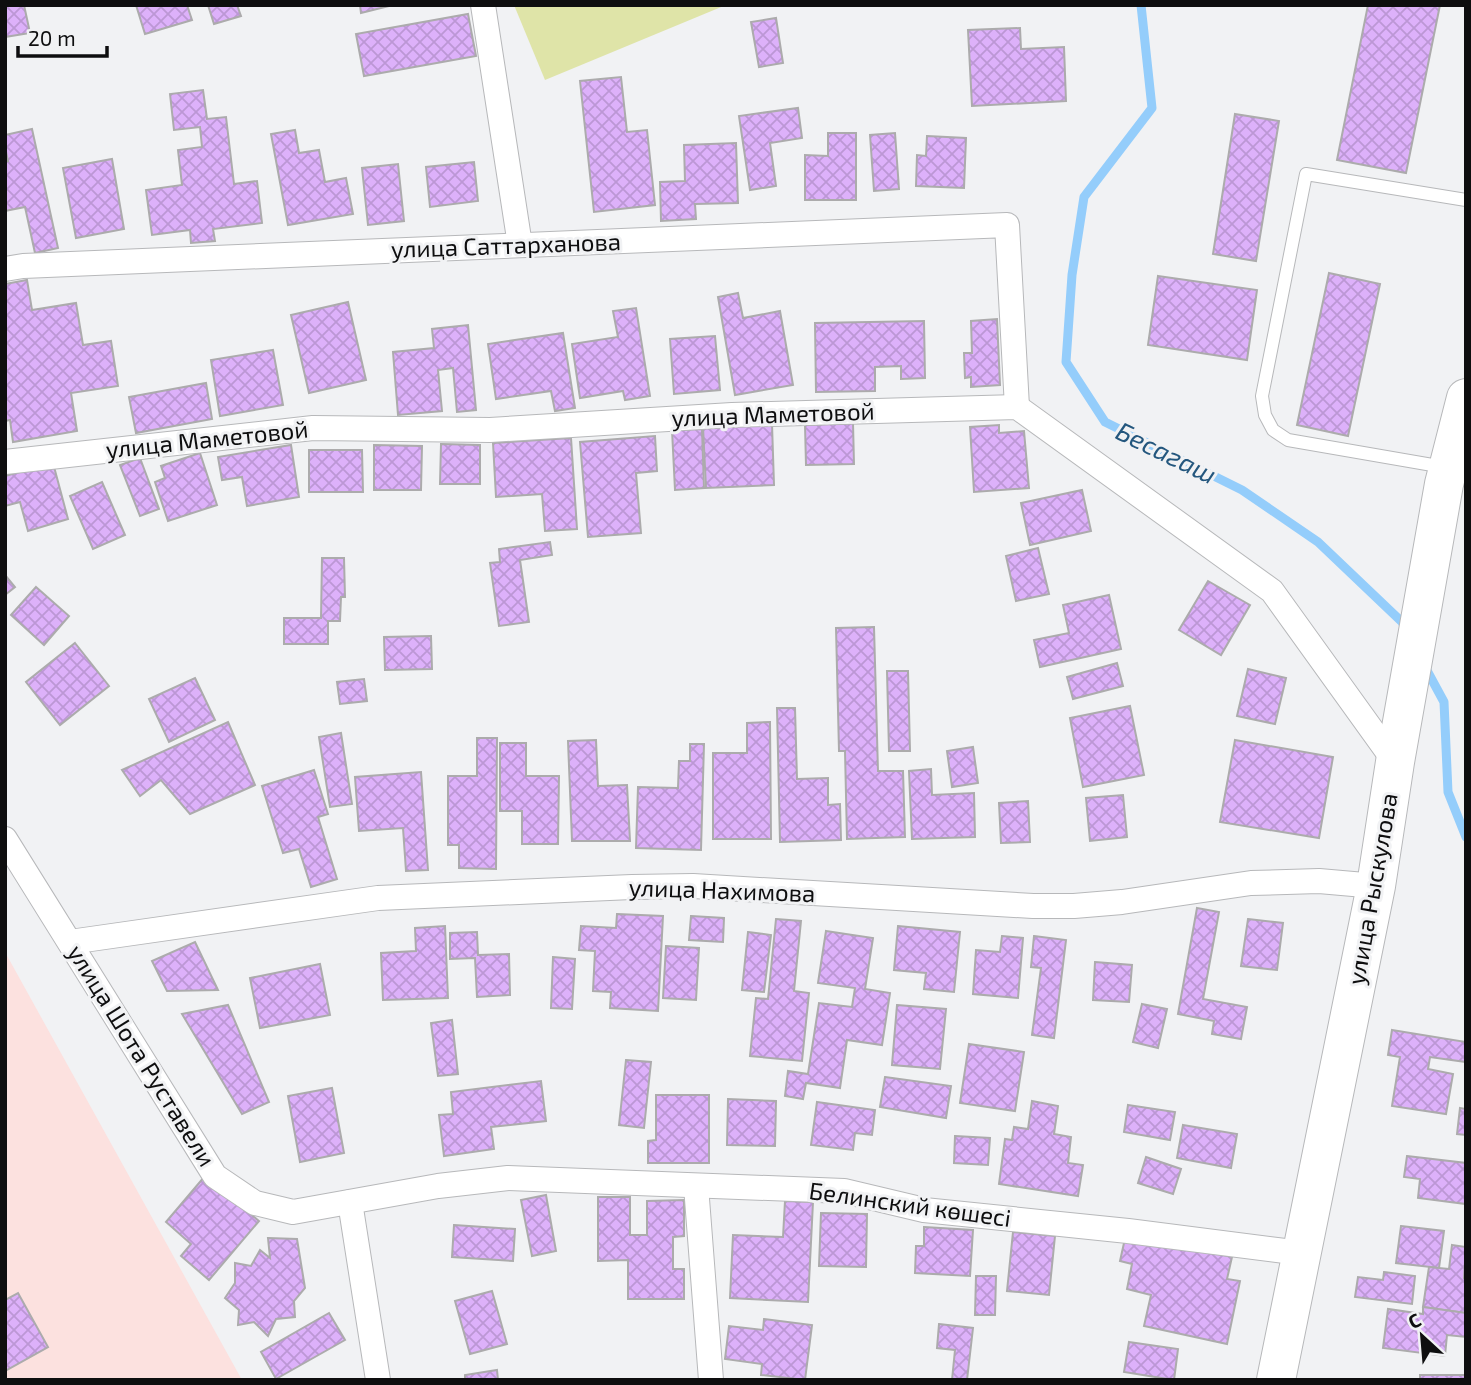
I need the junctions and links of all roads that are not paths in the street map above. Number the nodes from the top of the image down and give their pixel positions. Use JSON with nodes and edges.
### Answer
{"nodes":[{"id":1,"x":483,"y":5,"type":"edge"},
{"id":2,"x":1466,"y":200,"type":"edge"},
{"id":3,"x":520,"y":245,"type":"junction"},
{"id":4,"x":5,"y":269,"type":"edge"},
{"id":5,"x":1466,"y":398,"type":"edge"},
{"id":6,"x":1017,"y":407,"type":"junction"},
{"id":7,"x":5,"y":462,"type":"edge"},
{"id":8,"x":1453,"y":480,"type":"edge"},
{"id":9,"x":1395,"y":762,"type":"junction"},
{"id":10,"x":5,"y":839,"type":"edge"},
{"id":11,"x":1376,"y":886,"type":"junction"},
{"id":12,"x":70,"y":942,"type":"junction"},
{"id":13,"x":696,"y":1186,"type":"junction"},
{"id":14,"x":350,"y":1202,"type":"junction"},
{"id":15,"x":1301,"y":1253,"type":"junction"},
{"id":16,"x":377,"y":1380,"type":"edge"},
{"id":17,"x":710,"y":1380,"type":"edge"},
{"id":18,"x":1276,"y":1380,"type":"edge"}],
"edges":[{"from":1,"to":3,"type":"street"},
{"from":2,"to":8,"type":"lane"},
{"from":3,"to":4,"type":"street","name":"улица Саттарханова"},
{"from":3,"to":6,"type":"street","name":"улица Саттарханова"},
{"from":5,"to":8,"type":"main road","name":"улица Рыскулова"},
{"from":6,"to":7,"type":"street","name":"улица Маметовой"},
{"from":6,"to":9,"type":"street"},
{"from":8,"to":9,"type":"main road","name":"улица Рыскулова"},
{"from":9,"to":11,"type":"main road","name":"улица Рыскулова"},
{"from":10,"to":12,"type":"street","name":"улица Шота Руставели"},
{"from":11,"to":12,"type":"street","name":"улица Нахимова"},
{"from":11,"to":15,"type":"main road","name":"улица Рыскулова"},
{"from":12,"to":14,"type":"street","name":"улица Шота Руставели"},
{"from":13,"to":14,"type":"street","name":"Белинский көшесi"},
{"from":13,"to":15,"type":"street","name":"Белинский көшесi"},
{"from":13,"to":17,"type":"street"},
{"from":14,"to":16,"type":"street"},
{"from":15,"to":18,"type":"main road","name":"улица Рыскулова"}]}
